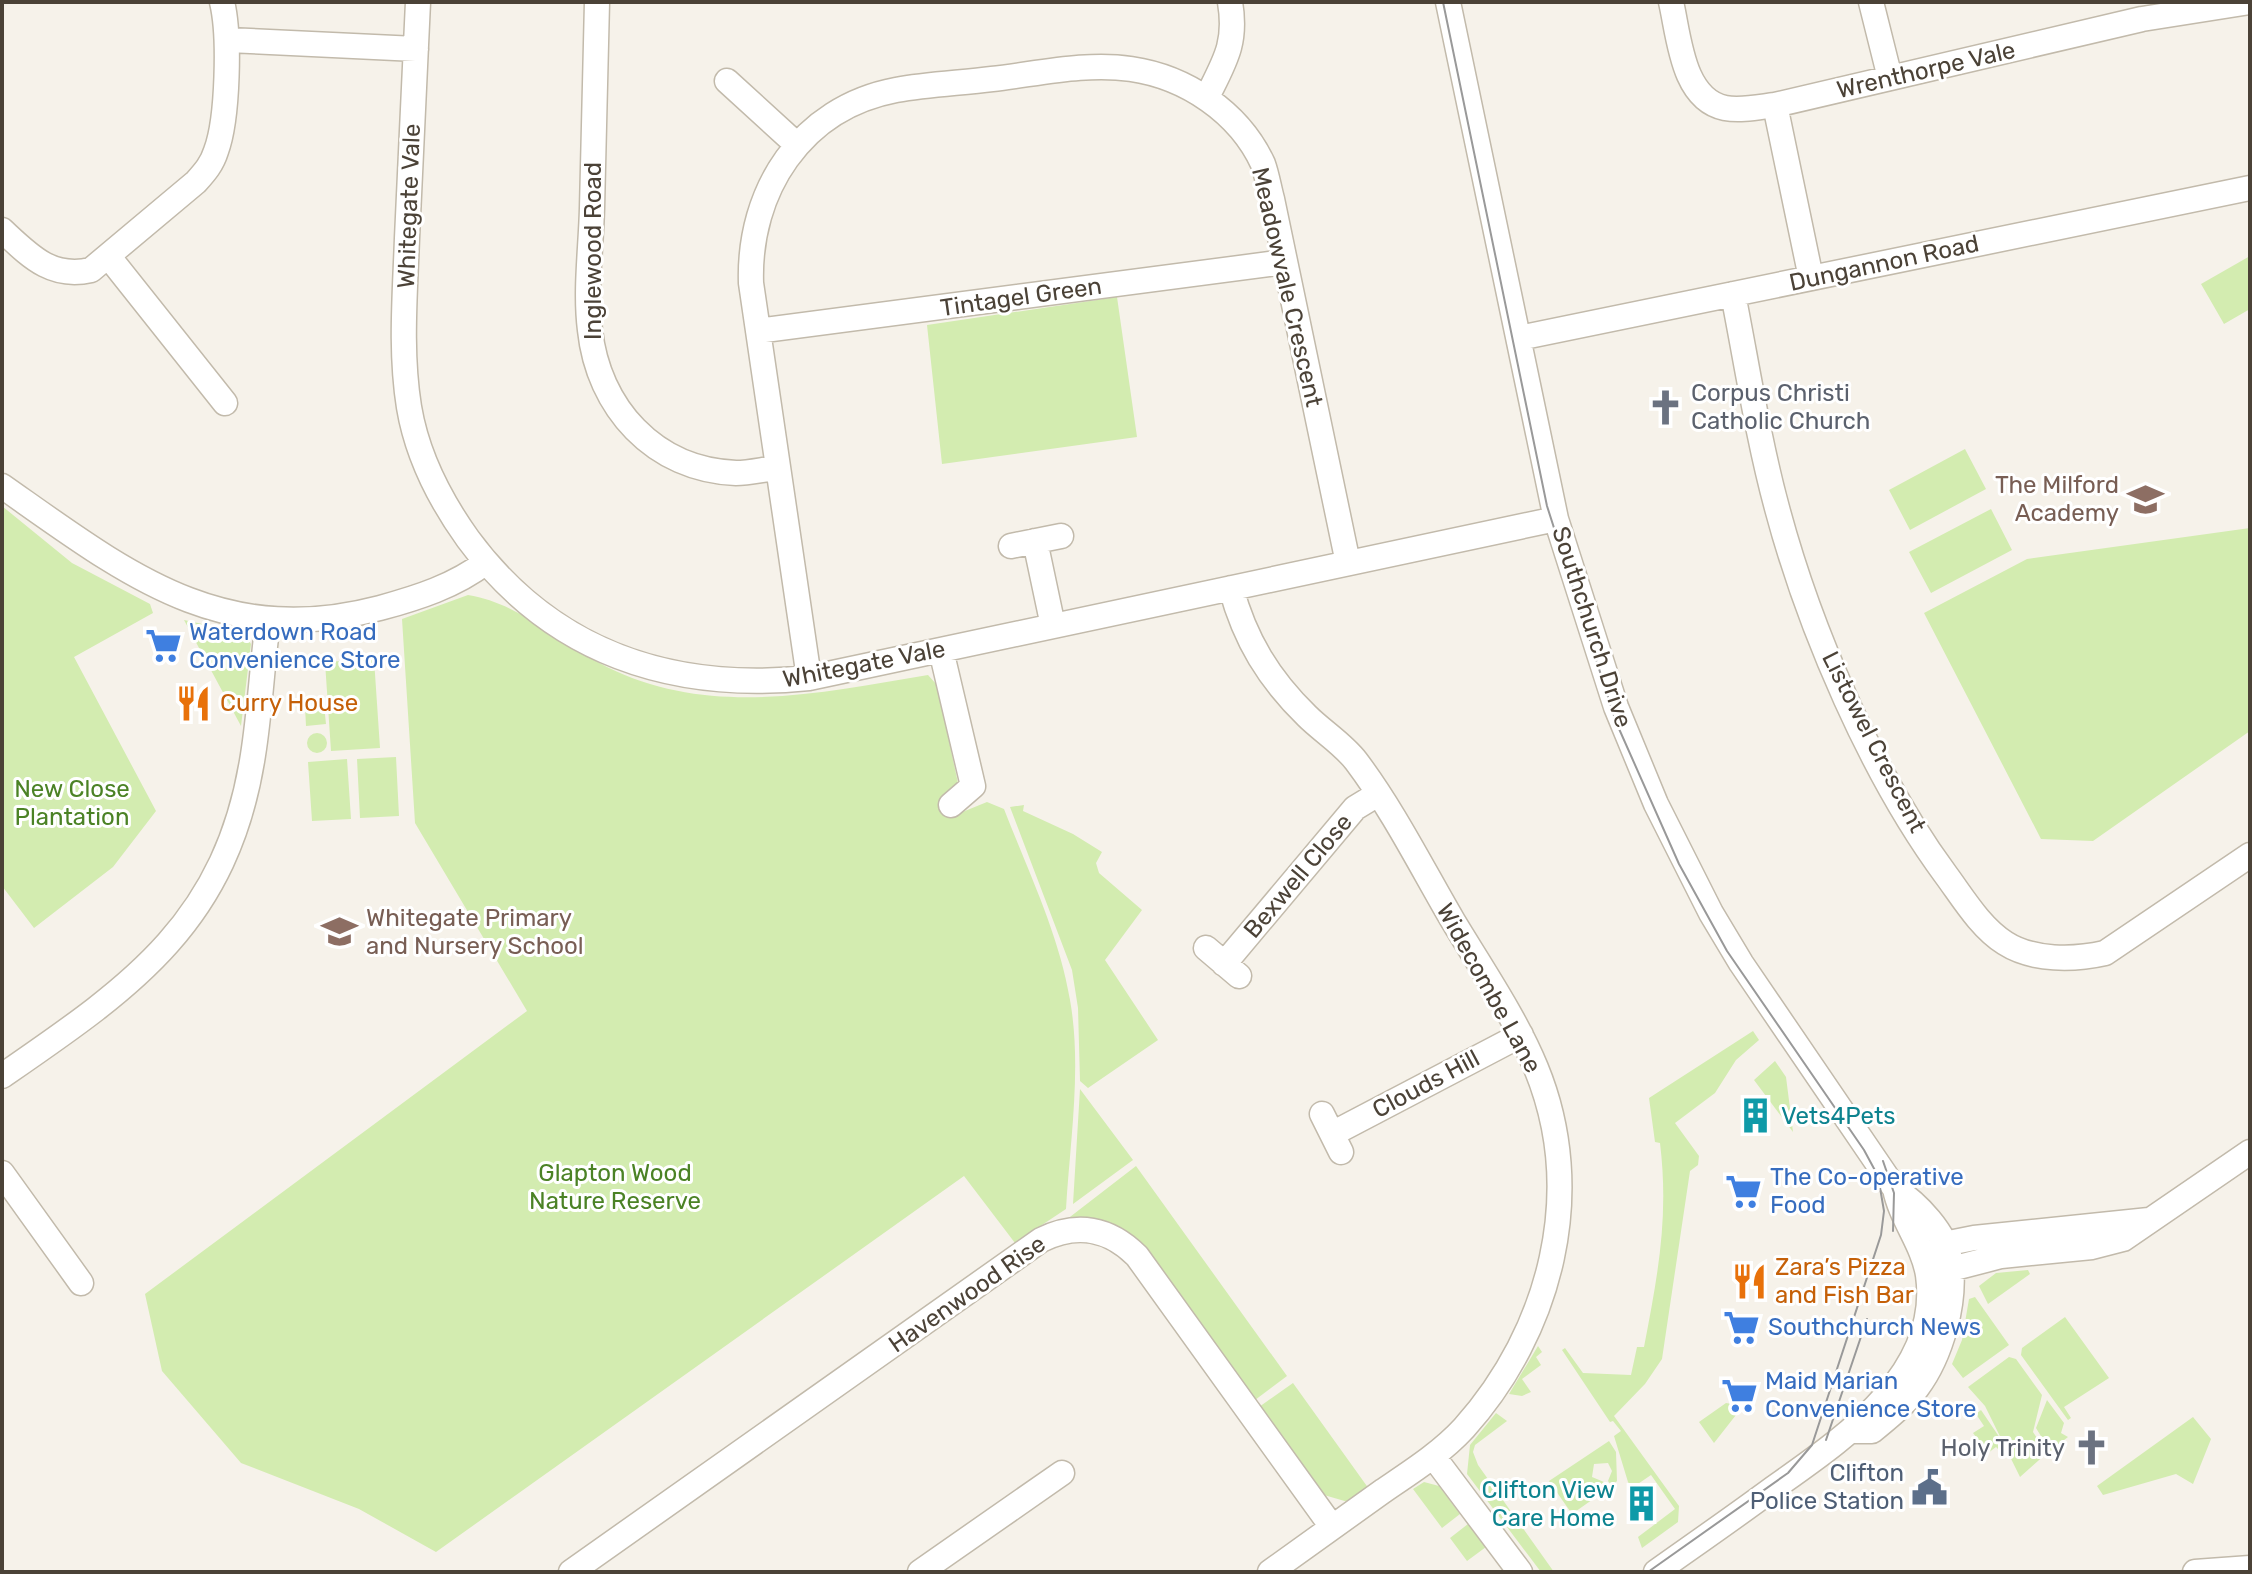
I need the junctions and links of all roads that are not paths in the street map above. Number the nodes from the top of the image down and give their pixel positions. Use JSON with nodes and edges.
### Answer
{"nodes":[{"id":1,"x":222,"y":2,"type":"edge"},
{"id":2,"x":418,"y":2,"type":"edge"},
{"id":3,"x":597,"y":2,"type":"edge"},
{"id":4,"x":1230,"y":2,"type":"edge"},
{"id":5,"x":1448,"y":2,"type":"edge"},
{"id":6,"x":1671,"y":2,"type":"edge"},
{"id":7,"x":1871,"y":2,"type":"edge"},
{"id":8,"x":2250,"y":2,"type":"edge"},
{"id":9,"x":228,"y":40,"type":"junction"},
{"id":10,"x":416,"y":49,"type":"junction"},
{"id":11,"x":1890,"y":78,"type":"junction"},
{"id":12,"x":727,"y":81,"type":"dead end"},
{"id":13,"x":1207,"y":97,"type":"junction"},
{"id":14,"x":1775,"y":105,"type":"junction"},
{"id":15,"x":796,"y":144,"type":"junction"},
{"id":16,"x":2250,"y":188,"type":"edge"},
{"id":17,"x":2,"y":230,"type":"edge"},
{"id":18,"x":109,"y":257,"type":"junction"},
{"id":19,"x":1285,"y":262,"type":"junction"},
{"id":20,"x":1811,"y":278,"type":"junction"},
{"id":21,"x":1733,"y":294,"type":"junction"},
{"id":22,"x":758,"y":331,"type":"junction"},
{"id":23,"x":1519,"y":338,"type":"junction"},
{"id":24,"x":226,"y":403,"type":"dead end"},
{"id":25,"x":778,"y":468,"type":"junction"},
{"id":26,"x":2,"y":486,"type":"edge"},
{"id":27,"x":1556,"y":519,"type":"junction"},
{"id":28,"x":1061,"y":536,"type":"dead end"},
{"id":29,"x":1035,"y":541,"type":"junction"},
{"id":30,"x":1011,"y":546,"type":"dead end"},
{"id":31,"x":486,"y":562,"type":"junction"},
{"id":32,"x":1348,"y":563,"type":"junction"},
{"id":33,"x":1231,"y":588,"type":"junction"},
{"id":34,"x":268,"y":621,"type":"junction"},
{"id":35,"x":1053,"y":626,"type":"junction"},
{"id":36,"x":941,"y":650,"type":"junction"},
{"id":37,"x":809,"y":678,"type":"junction"},
{"id":38,"x":1378,"y":794,"type":"junction"},
{"id":39,"x":951,"y":805,"type":"dead end"},
{"id":40,"x":2250,"y":855,"type":"edge"},
{"id":41,"x":1223,"y":963,"type":"dead end"},
{"id":42,"x":1521,"y":1035,"type":"junction"},
{"id":43,"x":2,"y":1076,"type":"edge"},
{"id":44,"x":1331,"y":1133,"type":"dead end"},
{"id":45,"x":2250,"y":1152,"type":"edge"},
{"id":46,"x":2,"y":1173,"type":"edge"},
{"id":47,"x":1895,"y":1189,"type":"junction"},
{"id":48,"x":2152,"y":1220,"type":"junction"},
{"id":49,"x":1944,"y":1244,"type":"junction"},
{"id":50,"x":1934,"y":1268,"type":"junction"},
{"id":51,"x":68,"y":1276,"type":"dead end"},
{"id":52,"x":1433,"y":1456,"type":"junction"},
{"id":53,"x":1062,"y":1473,"type":"dead end"},
{"id":54,"x":1332,"y":1527,"type":"junction"},
{"id":55,"x":1691,"y":1562,"type":"edge"},
{"id":56,"x":2250,"y":1568,"type":"edge"},
{"id":57,"x":571,"y":1572,"type":"edge"},
{"id":58,"x":920,"y":1572,"type":"edge"},
{"id":59,"x":1270,"y":1572,"type":"edge"},
{"id":60,"x":1520,"y":1572,"type":"edge"},
{"id":61,"x":1656,"y":1572,"type":"edge"},
{"id":62,"x":2195,"y":1572,"type":"edge"}],
"edges":[{"from":1,"to":9,"type":"street"},
{"from":2,"to":10,"type":"street","name":"Whitegate Vale"},
{"from":3,"to":25,"type":"street","name":"Inglewood Road"},
{"from":4,"to":13,"type":"street"},
{"from":5,"to":23,"type":"street","name":"Southchurch Drive"},
{"from":6,"to":14,"type":"street","name":"Wrenthorpe Vale"},
{"from":7,"to":11,"type":"street"},
{"from":8,"to":11,"type":"street","name":"Wrenthorpe Vale"},
{"from":9,"to":10,"type":"street"},
{"from":9,"to":18,"type":"street"},
{"from":10,"to":31,"type":"street","name":"Whitegate Vale"},
{"from":11,"to":14,"type":"street","name":"Wrenthorpe Vale"},
{"from":12,"to":15,"type":"street"},
{"from":13,"to":15,"type":"street","name":"Meadowvale Crescent"},
{"from":13,"to":19,"type":"street","name":"Meadowvale Crescent"},
{"from":14,"to":20,"type":"street"},
{"from":15,"to":22,"type":"street","name":"Meadowvale Crescent"},
{"from":16,"to":20,"type":"street","name":"Dungannon Road"},
{"from":17,"to":18,"type":"street"},
{"from":18,"to":24,"type":"street"},
{"from":19,"to":22,"type":"street","name":"Tintagel Green"},
{"from":19,"to":32,"type":"street","name":"Meadowvale Crescent"},
{"from":20,"to":21,"type":"street","name":"Dungannon Road"},
{"from":21,"to":23,"type":"street","name":"Dungannon Road"},
{"from":21,"to":40,"type":"street","name":"Listowel Crescent"},
{"from":22,"to":25,"type":"street","name":"Meadowvale Crescent"},
{"from":23,"to":27,"type":"street","name":"Southchurch Drive"},
{"from":25,"to":37,"type":"street","name":"Meadowvale Crescent"},
{"from":26,"to":34,"type":"street"},
{"from":27,"to":32,"type":"street","name":"Whitegate Vale"},
{"from":27,"to":47,"type":"street","name":"Southchurch Drive"},
{"from":28,"to":29,"type":"street"},
{"from":29,"to":30,"type":"street"},
{"from":29,"to":35,"type":"street"},
{"from":31,"to":34,"type":"street"},
{"from":31,"to":37,"type":"street","name":"Whitegate Vale"},
{"from":32,"to":33,"type":"street","name":"Whitegate Vale"},
{"from":33,"to":35,"type":"street","name":"Whitegate Vale"},
{"from":33,"to":38,"type":"street","name":"Widecombe Lane"},
{"from":34,"to":43,"type":"street"},
{"from":35,"to":36,"type":"street","name":"Whitegate Vale"},
{"from":36,"to":37,"type":"street","name":"Whitegate Vale"},
{"from":36,"to":39,"type":"street"},
{"from":38,"to":41,"type":"street","name":"Bexwell Close"},
{"from":38,"to":42,"type":"street","name":"Widecombe Lane"},
{"from":42,"to":44,"type":"street","name":"Clouds Hill"},
{"from":42,"to":52,"type":"street","name":"Widecombe Lane"},
{"from":45,"to":48,"type":"street"},
{"from":46,"to":51,"type":"street"},
{"from":47,"to":49,"type":"street","name":"Southchurch Drive"},
{"from":47,"to":50,"type":"street","name":"Southchurch Drive"},
{"from":48,"to":49,"type":"street"},
{"from":48,"to":50,"type":"street"},
{"from":49,"to":50,"type":"street"},
{"from":50,"to":55,"type":"street"},
{"from":52,"to":54,"type":"street","name":"Widecombe Lane"},
{"from":52,"to":60,"type":"street"},
{"from":53,"to":58,"type":"street"},
{"from":54,"to":57,"type":"street","name":"Havenwood Rise"},
{"from":54,"to":59,"type":"street","name":"Widecombe Lane"},
{"from":55,"to":61,"type":"street"},
{"from":56,"to":62,"type":"street"}]}
